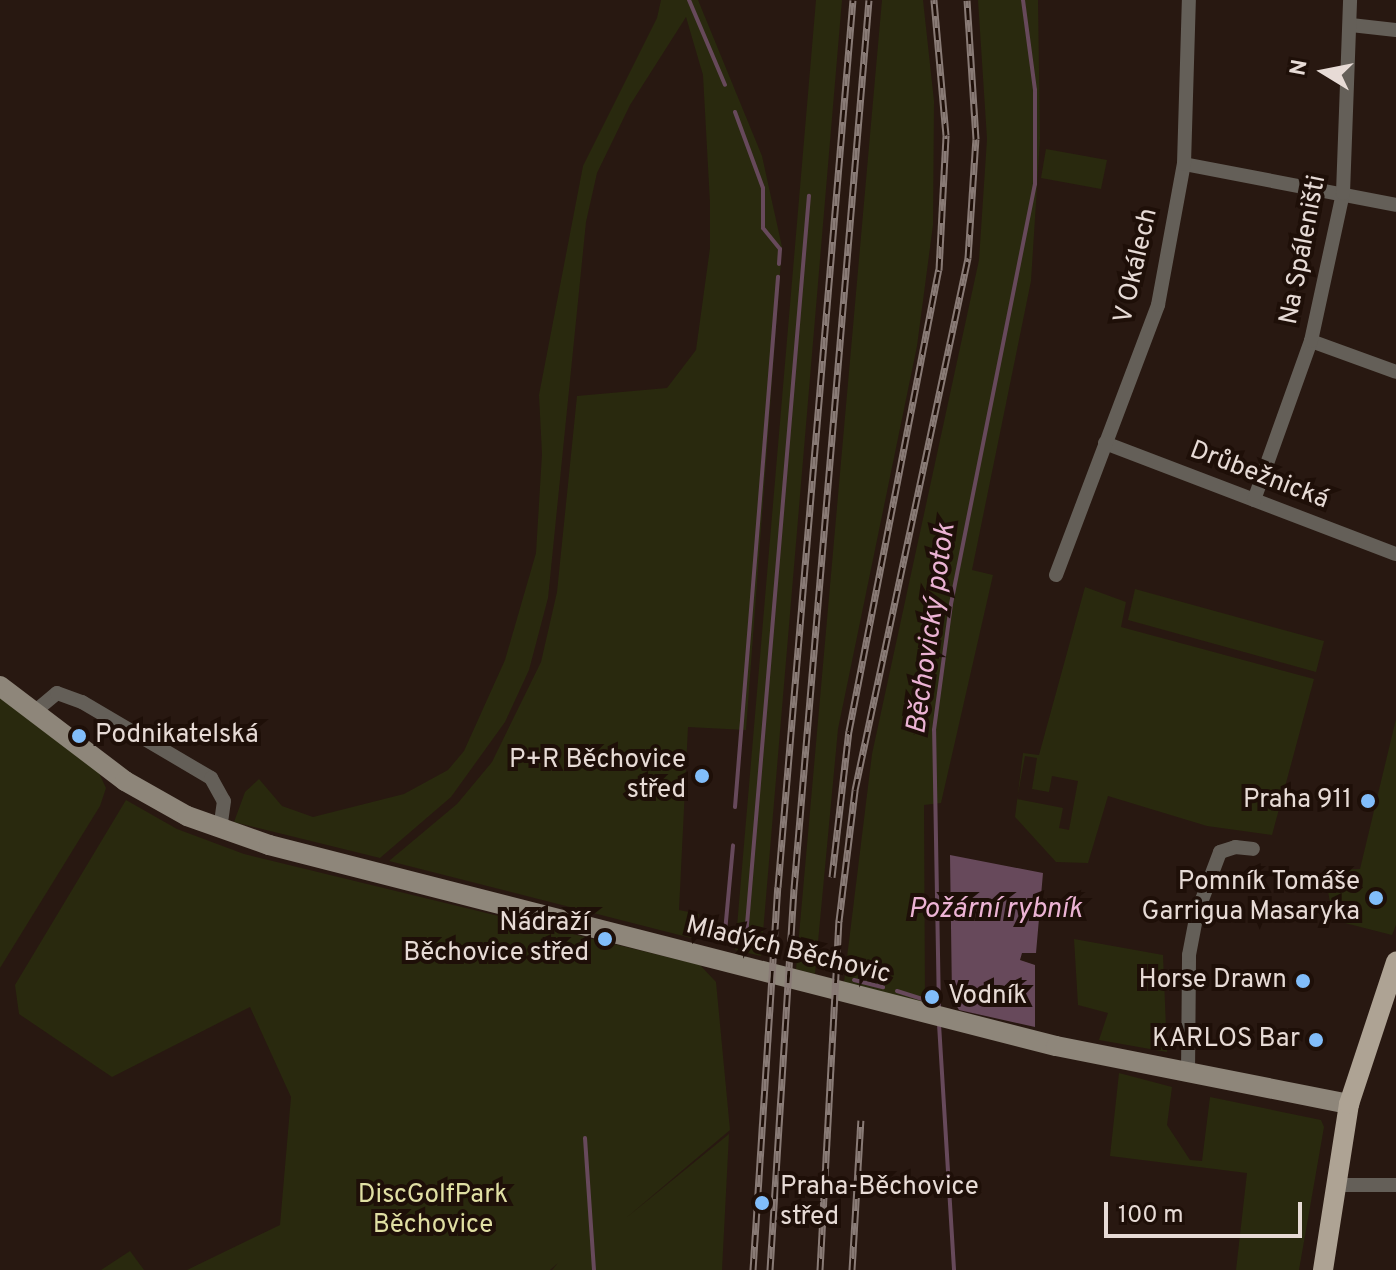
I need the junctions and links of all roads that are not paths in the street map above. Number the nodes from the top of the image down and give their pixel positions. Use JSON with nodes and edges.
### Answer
{"nodes":[{"id":1,"x":1189,"y":0,"type":"edge"},
{"id":2,"x":1350,"y":0,"type":"edge"},
{"id":3,"x":1351,"y":25,"type":"junction"},
{"id":4,"x":1396,"y":30,"type":"edge"},
{"id":5,"x":1184,"y":164,"type":"junction"},
{"id":6,"x":1343,"y":193,"type":"junction"},
{"id":7,"x":1396,"y":205,"type":"edge"},
{"id":8,"x":1311,"y":341,"type":"junction"},
{"id":9,"x":1396,"y":372,"type":"edge"},
{"id":10,"x":1105,"y":443,"type":"junction"},
{"id":11,"x":1254,"y":500,"type":"junction"},
{"id":12,"x":1396,"y":554,"type":"edge"},
{"id":13,"x":1054,"y":573,"type":"dead end"},
{"id":14,"x":0,"y":686,"type":"edge"},
{"id":15,"x":33,"y":713,"type":"junction"},
{"id":16,"x":220,"y":829,"type":"junction"},
{"id":17,"x":1253,"y":849,"type":"dead end"},
{"id":18,"x":1396,"y":962,"type":"edge"},
{"id":19,"x":1188,"y":1074,"type":"junction"},
{"id":20,"x":1349,"y":1104,"type":"junction"},
{"id":21,"x":1335,"y":1185,"type":"junction"},
{"id":22,"x":1396,"y":1185,"type":"edge"},
{"id":23,"x":1323,"y":1270,"type":"edge"}],
"edges":[{"from":1,"to":5,"type":"street","name":"V Okálech"},
{"from":2,"to":3,"type":"street","name":"Na Spáleništi"},
{"from":3,"to":4,"type":"street"},
{"from":3,"to":6,"type":"street","name":"Na Spáleništi"},
{"from":5,"to":6,"type":"street"},
{"from":5,"to":10,"type":"street","name":"V Okálech"},
{"from":6,"to":7,"type":"street"},
{"from":6,"to":8,"type":"street","name":"Na Spáleništi"},
{"from":8,"to":9,"type":"street"},
{"from":8,"to":11,"type":"street","name":"Na Spáleništi"},
{"from":10,"to":11,"type":"street","name":"Drůbežnická"},
{"from":10,"to":13,"type":"street","name":"V Okálech"},
{"from":11,"to":12,"type":"street","name":"Drůbežnická"},
{"from":14,"to":15,"type":"street","name":"Mladých Běchovic"},
{"from":15,"to":16,"type":"street","name":"Mladých Běchovic"},
{"from":15,"to":16,"type":"street"},
{"from":16,"to":19,"type":"street","name":"Mladých Běchovic"},
{"from":17,"to":19,"type":"street"},
{"from":18,"to":20,"type":"main road"},
{"from":19,"to":20,"type":"street","name":"Mladých Běchovic"},
{"from":20,"to":21,"type":"main road"},
{"from":21,"to":22,"type":"street"},
{"from":21,"to":23,"type":"main road"}]}
